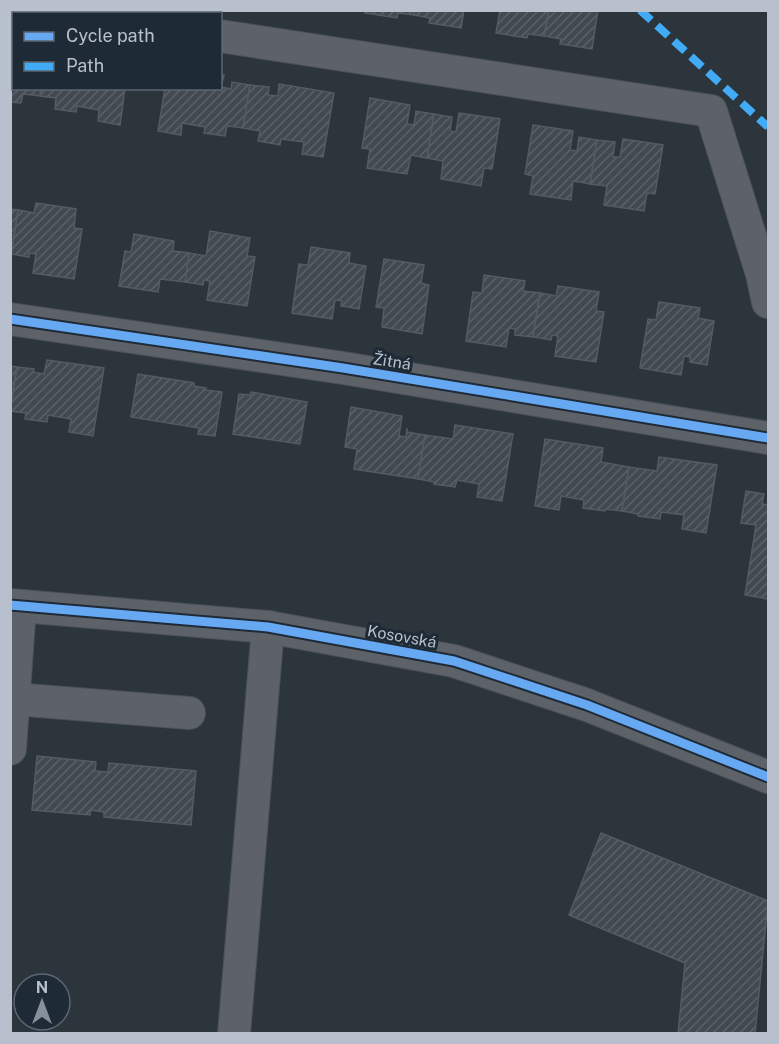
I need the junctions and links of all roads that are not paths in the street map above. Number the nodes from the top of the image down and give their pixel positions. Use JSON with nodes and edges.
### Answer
{"nodes":[{"id":1,"x":222,"y":36,"type":"edge"},
{"id":2,"x":768,"y":302,"type":"edge"},
{"id":3,"x":10,"y":319,"type":"edge"},
{"id":4,"x":768,"y":438,"type":"edge"},
{"id":5,"x":15,"y":606,"type":"edge"},
{"id":6,"x":268,"y":627,"type":"junction"},
{"id":7,"x":14,"y":699,"type":"junction"},
{"id":8,"x":189,"y":713,"type":"dead end"},
{"id":9,"x":10,"y":749,"type":"edge"},
{"id":10,"x":768,"y":777,"type":"edge"},
{"id":11,"x":234,"y":1034,"type":"edge"}],
"edges":[{"from":1,"to":2,"type":"street"},
{"from":3,"to":4,"type":"street","name":"Žitná"},
{"from":5,"to":6,"type":"street","name":"Kosovská"},
{"from":5,"to":7,"type":"street"},
{"from":6,"to":10,"type":"street","name":"Kosovská"},
{"from":6,"to":11,"type":"street"},
{"from":7,"to":8,"type":"street"},
{"from":7,"to":9,"type":"street"}]}
